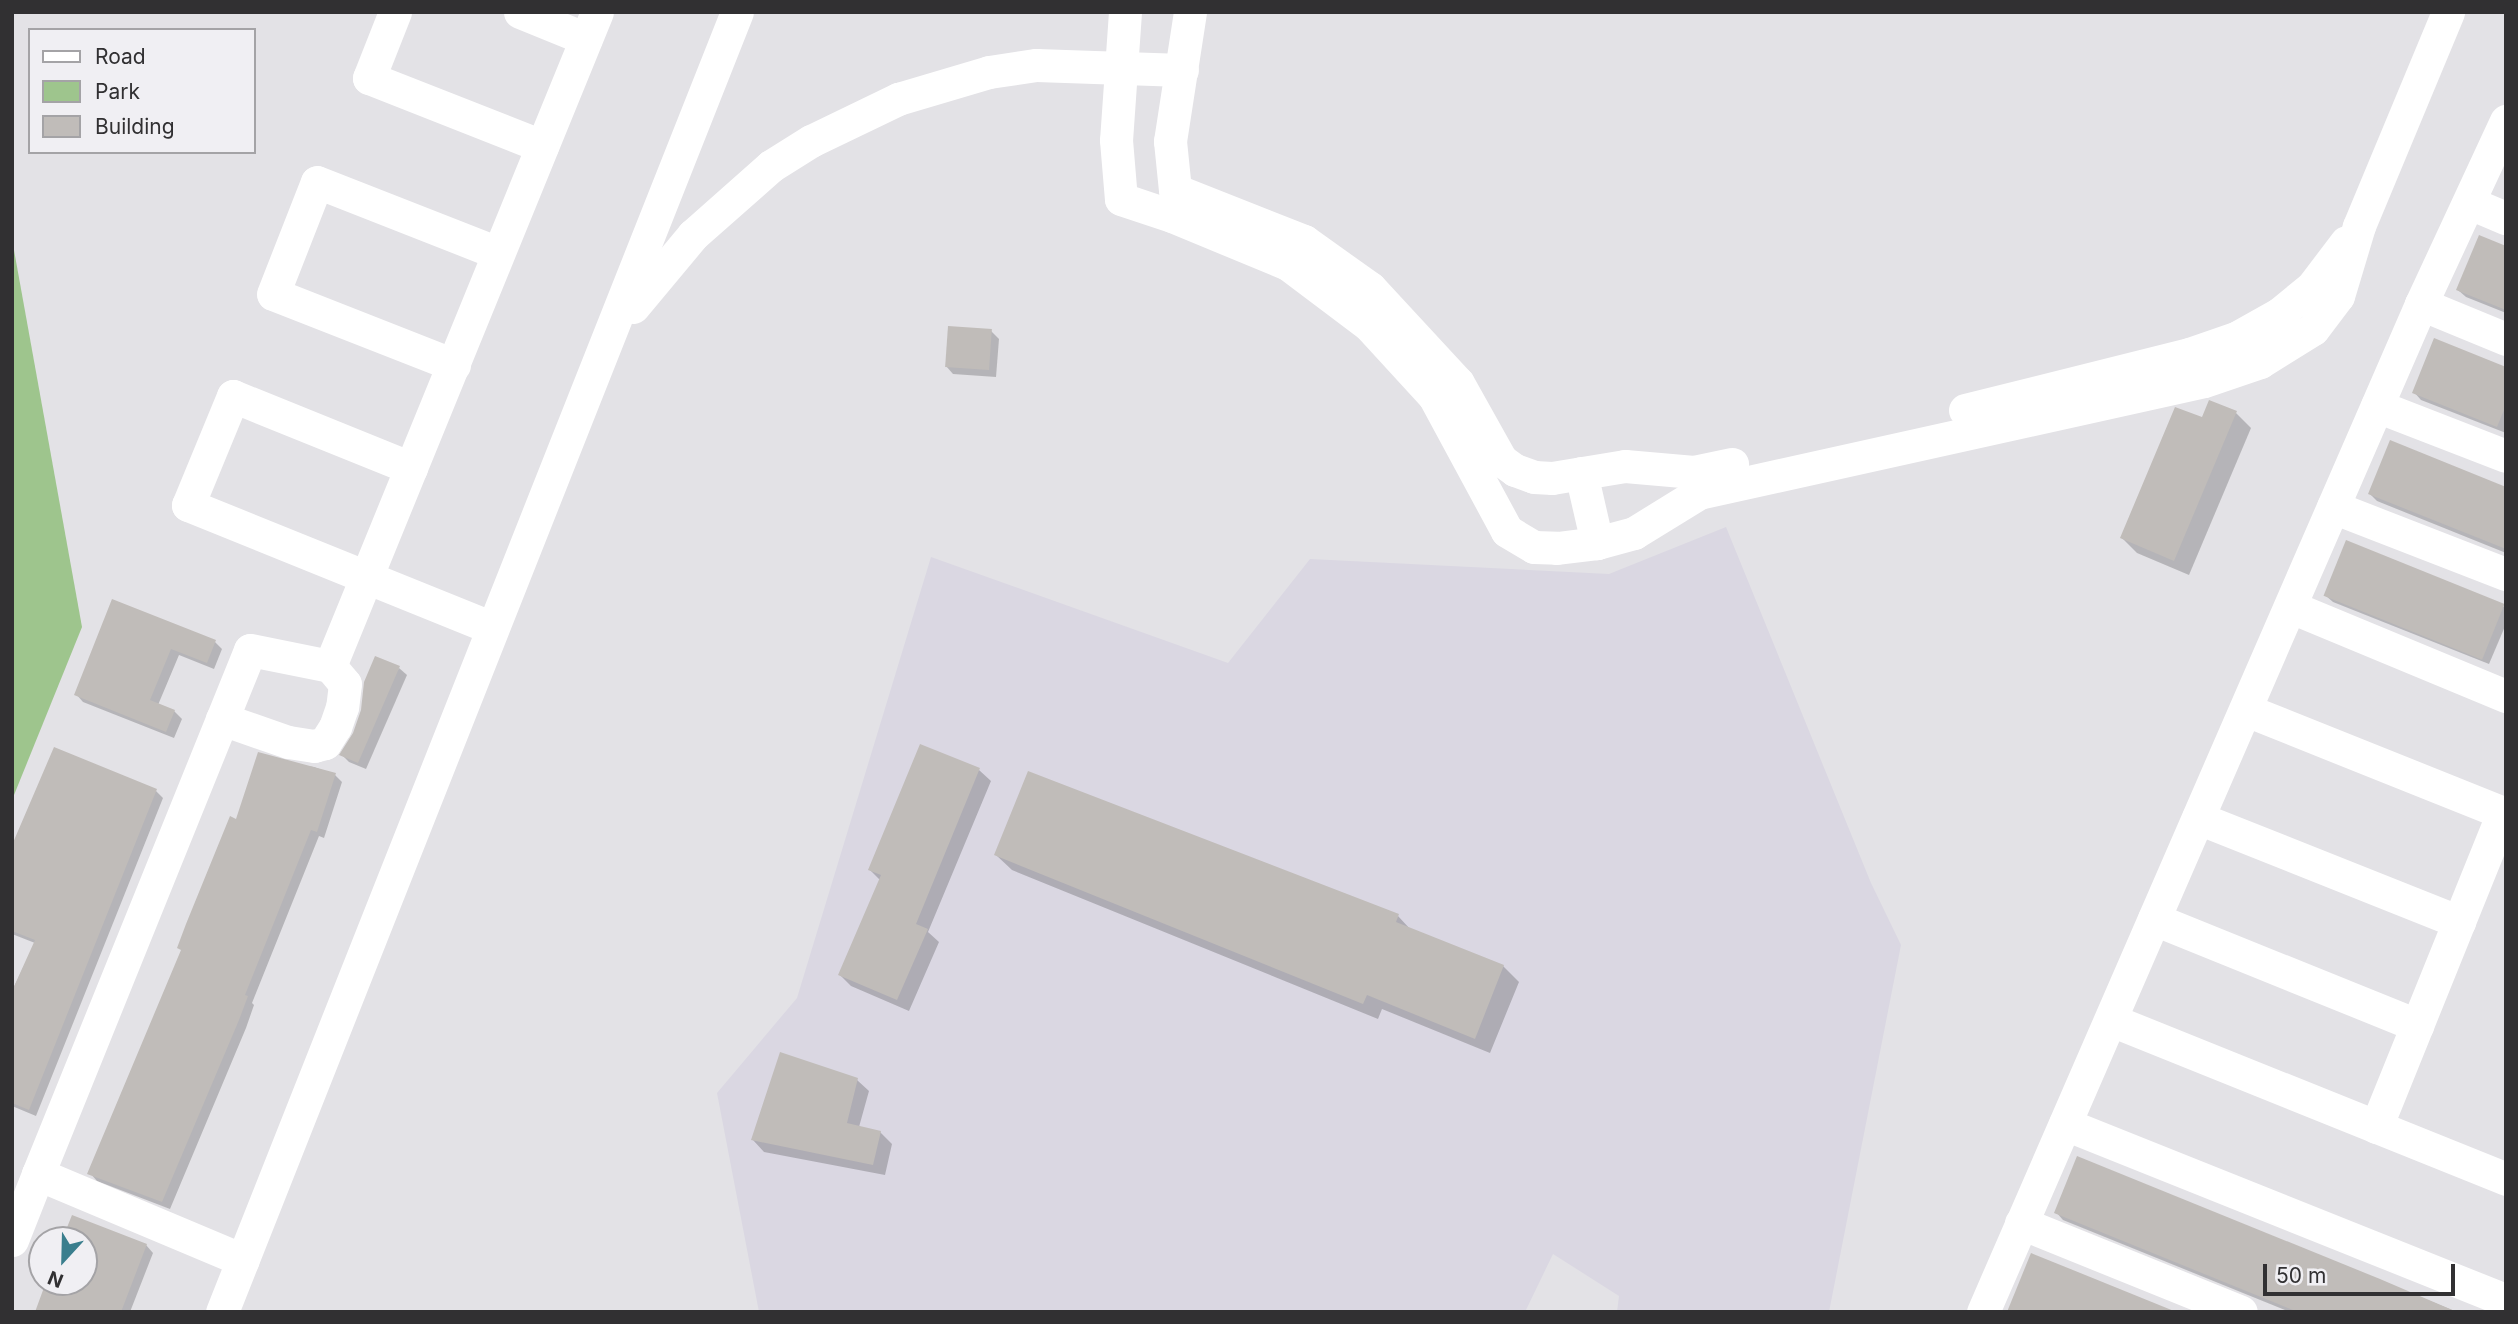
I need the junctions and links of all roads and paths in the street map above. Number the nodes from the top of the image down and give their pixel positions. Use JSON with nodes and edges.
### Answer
{"nodes":[{"id":1,"x":395,"y":12,"type":"edge"},
{"id":2,"x":520,"y":12,"type":"edge"},
{"id":3,"x":737,"y":12,"type":"edge"},
{"id":4,"x":1125,"y":12,"type":"edge"},
{"id":5,"x":1190,"y":12,"type":"edge"},
{"id":6,"x":2448,"y":12,"type":"edge"},
{"id":7,"x":592,"y":25,"type":"edge"},
{"id":8,"x":1123,"y":66,"type":"junction"},
{"id":9,"x":1182,"y":69,"type":"junction"},
{"id":10,"x":2506,"y":121,"type":"edge"},
{"id":11,"x":542,"y":146,"type":"junction"},
{"id":12,"x":2470,"y":203,"type":"junction"},
{"id":13,"x":2506,"y":218,"type":"edge"},
{"id":14,"x":498,"y":253,"type":"junction"},
{"id":15,"x":2421,"y":304,"type":"junction"},
{"id":16,"x":608,"y":339,"type":"junction"},
{"id":17,"x":2506,"y":339,"type":"edge"},
{"id":18,"x":454,"y":365,"type":"junction"},
{"id":19,"x":2377,"y":406,"type":"junction"},
{"id":20,"x":2009,"y":411,"type":"junction"},
{"id":21,"x":2506,"y":456,"type":"edge"},
{"id":22,"x":411,"y":468,"type":"junction"},
{"id":23,"x":1651,"y":468,"type":"junction"},
{"id":24,"x":1581,"y":473,"type":"junction"},
{"id":25,"x":2333,"y":507,"type":"junction"},
{"id":26,"x":1667,"y":513,"type":"junction"},
{"id":27,"x":1597,"y":543,"type":"junction"},
{"id":28,"x":2506,"y":574,"type":"edge"},
{"id":29,"x":366,"y":578,"type":"junction"},
{"id":30,"x":2291,"y":607,"type":"junction"},
{"id":31,"x":492,"y":628,"type":"junction"},
{"id":32,"x":330,"y":666,"type":"junction"},
{"id":33,"x":2506,"y":696,"type":"edge"},
{"id":34,"x":2246,"y":710,"type":"junction"},
{"id":35,"x":222,"y":719,"type":"junction"},
{"id":36,"x":2504,"y":813,"type":"edge"},
{"id":37,"x":2198,"y":818,"type":"junction"},
{"id":38,"x":2154,"y":919,"type":"junction"},
{"id":39,"x":2459,"y":922,"type":"junction"},
{"id":40,"x":2111,"y":1020,"type":"junction"},
{"id":41,"x":2417,"y":1025,"type":"junction"},
{"id":42,"x":2065,"y":1124,"type":"junction"},
{"id":43,"x":2376,"y":1127,"type":"junction"},
{"id":44,"x":38,"y":1174,"type":"junction"},
{"id":45,"x":2506,"y":1180,"type":"edge"},
{"id":46,"x":2021,"y":1223,"type":"junction"},
{"id":47,"x":12,"y":1240,"type":"edge"},
{"id":48,"x":243,"y":1260,"type":"junction"},
{"id":49,"x":2506,"y":1300,"type":"edge"},
{"id":50,"x":222,"y":1312,"type":"edge"},
{"id":51,"x":1983,"y":1312,"type":"edge"},
{"id":52,"x":2241,"y":1312,"type":"edge"}],
"edges":[{"from":1,"to":11,"type":"street"},
{"from":2,"to":7,"type":"street"},
{"from":3,"to":16,"type":"street"},
{"from":4,"to":8,"type":"street"},
{"from":5,"to":9,"type":"street"},
{"from":6,"to":20,"type":"street"},
{"from":7,"to":11,"type":"street"},
{"from":8,"to":9,"type":"street"},
{"from":8,"to":16,"type":"street"},
{"from":8,"to":27,"type":"street"},
{"from":9,"to":24,"type":"street"},
{"from":10,"to":12,"type":"street"},
{"from":11,"to":14,"type":"street"},
{"from":12,"to":13,"type":"street"},
{"from":12,"to":15,"type":"street"},
{"from":14,"to":18,"type":"street"},
{"from":14,"to":18,"type":"street"},
{"from":15,"to":17,"type":"street"},
{"from":15,"to":19,"type":"street"},
{"from":16,"to":31,"type":"street"},
{"from":18,"to":22,"type":"street"},
{"from":19,"to":21,"type":"street"},
{"from":19,"to":25,"type":"street"},
{"from":20,"to":23,"type":"street"},
{"from":20,"to":26,"type":"street"},
{"from":22,"to":29,"type":"street"},
{"from":22,"to":29,"type":"street"},
{"from":23,"to":24,"type":"street"},
{"from":23,"to":26,"type":"street"},
{"from":24,"to":27,"type":"street"},
{"from":25,"to":28,"type":"street"},
{"from":25,"to":30,"type":"street"},
{"from":26,"to":27,"type":"street"},
{"from":29,"to":31,"type":"street"},
{"from":29,"to":32,"type":"street"},
{"from":30,"to":33,"type":"street"},
{"from":30,"to":34,"type":"street"},
{"from":31,"to":48,"type":"street"},
{"from":32,"to":35,"type":"street"},
{"from":32,"to":35,"type":"street"},
{"from":34,"to":36,"type":"street"},
{"from":34,"to":37,"type":"street"},
{"from":35,"to":44,"type":"street"},
{"from":36,"to":39,"type":"street"},
{"from":37,"to":38,"type":"street"},
{"from":37,"to":39,"type":"street"},
{"from":38,"to":40,"type":"street"},
{"from":38,"to":41,"type":"street"},
{"from":39,"to":41,"type":"street"},
{"from":40,"to":42,"type":"street"},
{"from":40,"to":43,"type":"street"},
{"from":41,"to":43,"type":"street"},
{"from":42,"to":46,"type":"street"},
{"from":42,"to":49,"type":"street"},
{"from":43,"to":45,"type":"street"},
{"from":44,"to":47,"type":"street"},
{"from":44,"to":48,"type":"street"},
{"from":46,"to":51,"type":"street"},
{"from":46,"to":52,"type":"street"},
{"from":48,"to":50,"type":"street"}]}
